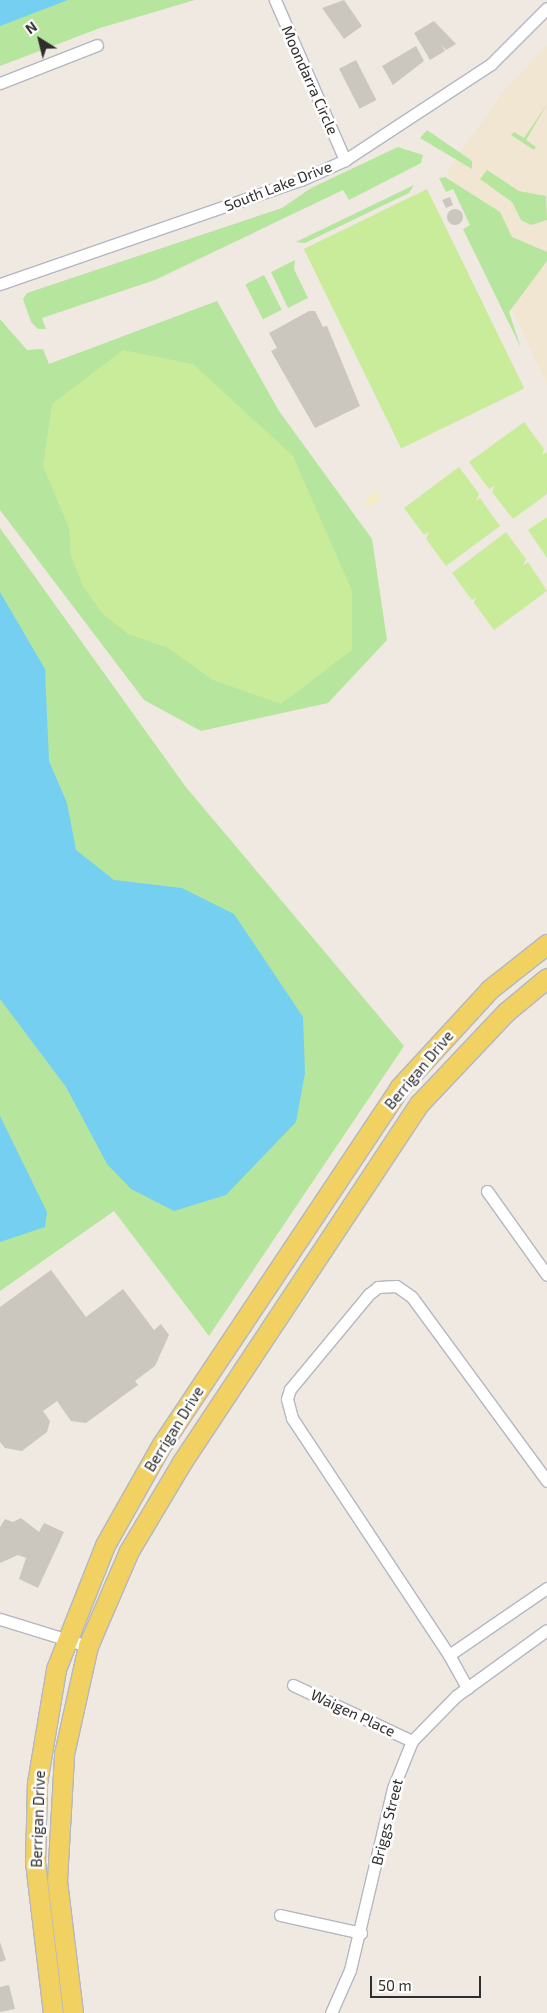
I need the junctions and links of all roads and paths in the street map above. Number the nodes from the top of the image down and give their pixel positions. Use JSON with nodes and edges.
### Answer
{"nodes":[{"id":1,"x":274,"y":0,"type":"edge"},
{"id":2,"x":547,"y":8,"type":"edge"},
{"id":3,"x":97,"y":45,"type":"dead end"},
{"id":4,"x":0,"y":83,"type":"edge"},
{"id":5,"x":345,"y":160,"type":"junction"},
{"id":6,"x":0,"y":284,"type":"edge"},
{"id":7,"x":547,"y":944,"type":"edge"},
{"id":8,"x":547,"y":978,"type":"edge"},
{"id":9,"x":487,"y":1191,"type":"dead end"},
{"id":10,"x":547,"y":1275,"type":"edge"},
{"id":11,"x":210,"y":1372,"type":"junction"},
{"id":12,"x":232,"y":1386,"type":"junction"},
{"id":13,"x":547,"y":1481,"type":"edge"},
{"id":14,"x":547,"y":1588,"type":"edge"},
{"id":15,"x":0,"y":1619,"type":"edge"},
{"id":16,"x":547,"y":1630,"type":"edge"},
{"id":17,"x":65,"y":1639,"type":"junction"},
{"id":18,"x":88,"y":1646,"type":"junction"},
{"id":19,"x":449,"y":1656,"type":"junction"},
{"id":20,"x":293,"y":1685,"type":"dead end"},
{"id":21,"x":467,"y":1688,"type":"junction"},
{"id":22,"x":412,"y":1741,"type":"junction"},
{"id":23,"x":280,"y":1915,"type":"dead end"},
{"id":24,"x":361,"y":1933,"type":"junction"},
{"id":25,"x":333,"y":2012,"type":"edge"},
{"id":26,"x":52,"y":2013,"type":"edge"},
{"id":27,"x":73,"y":2013,"type":"edge"}],
"edges":[{"from":1,"to":5,"type":"street","name":"Moondarra Circle"},
{"from":2,"to":5,"type":"street","name":"South Lake Drive"},
{"from":3,"to":4,"type":"street"},
{"from":5,"to":6,"type":"street","name":"South Lake Drive"},
{"from":7,"to":11,"type":"main road","name":"Berrigan Drive"},
{"from":8,"to":12,"type":"main road","name":"Berrigan Drive"},
{"from":9,"to":10,"type":"street"},
{"from":11,"to":12,"type":"main road"},
{"from":11,"to":17,"type":"main road","name":"Berrigan Drive"},
{"from":12,"to":18,"type":"main road","name":"Berrigan Drive"},
{"from":13,"to":19,"type":"street"},
{"from":14,"to":19,"type":"street"},
{"from":15,"to":17,"type":"street"},
{"from":16,"to":21,"type":"street","name":"Briggs Street"},
{"from":17,"to":18,"type":"street"},
{"from":17,"to":26,"type":"main road","name":"Berrigan Drive"},
{"from":18,"to":27,"type":"main road","name":"Berrigan Drive"},
{"from":19,"to":21,"type":"street"},
{"from":20,"to":22,"type":"street","name":"Waigen Place"},
{"from":21,"to":22,"type":"street","name":"Briggs Street"},
{"from":22,"to":24,"type":"street","name":"Briggs Street"},
{"from":23,"to":24,"type":"street"},
{"from":24,"to":25,"type":"street","name":"Briggs Street"}]}
